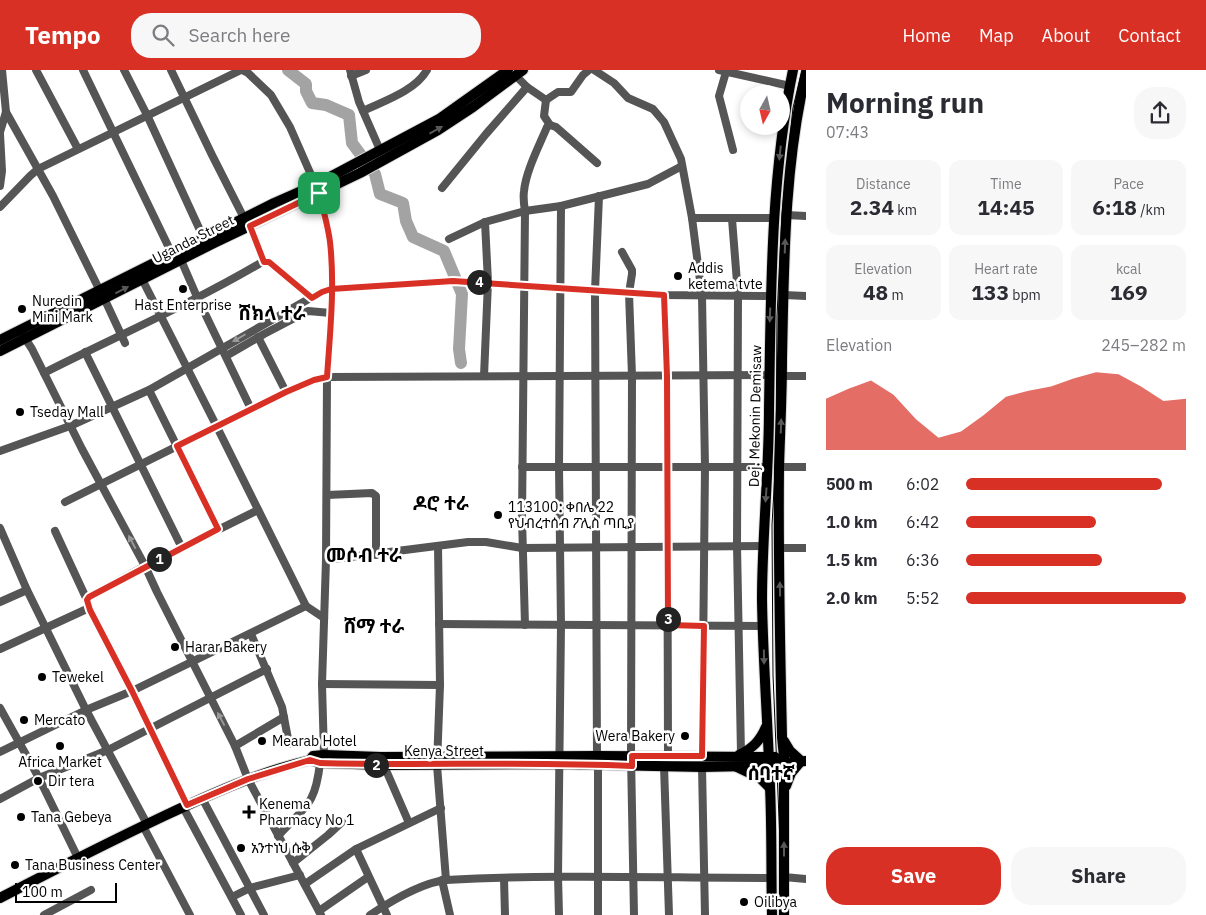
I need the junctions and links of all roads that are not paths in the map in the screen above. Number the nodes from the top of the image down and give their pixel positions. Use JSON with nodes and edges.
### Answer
{"nodes":[{"id":1,"x":2,"y":70,"type":"edge"},
{"id":2,"x":36,"y":70,"type":"edge"},
{"id":3,"x":83,"y":70,"type":"edge"},
{"id":4,"x":124,"y":70,"type":"edge"},
{"id":5,"x":171,"y":70,"type":"edge"},
{"id":6,"x":242,"y":70,"type":"edge"},
{"id":7,"x":366,"y":70,"type":"edge"},
{"id":8,"x":427,"y":70,"type":"edge"},
{"id":9,"x":589,"y":70,"type":"edge"},
{"id":10,"x":594,"y":70,"type":"edge"},
{"id":11,"x":793,"y":70,"type":"edge"},
{"id":12,"x":723,"y":71,"type":"edge"},
{"id":13,"x":516,"y":72,"type":"edge"},
{"id":14,"x":351,"y":73,"type":"edge"},
{"id":15,"x":806,"y":73,"type":"edge"},
{"id":16,"x":786,"y":85,"type":"edge"},
{"id":17,"x":790,"y":86,"type":"edge"},
{"id":18,"x":527,"y":87,"type":"junction"},
{"id":19,"x":804,"y":92,"type":"edge"},
{"id":20,"x":184,"y":99,"type":"junction"},
{"id":21,"x":546,"y":100,"type":"junction"},
{"id":22,"x":363,"y":111,"type":"junction"},
{"id":23,"x":6,"y":112,"type":"junction"},
{"id":24,"x":147,"y":115,"type":"junction"},
{"id":25,"x":550,"y":125,"type":"junction"},
{"id":26,"x":113,"y":132,"type":"junction"},
{"id":27,"x":0,"y":133,"type":"edge"},
{"id":28,"x":782,"y":135,"type":"edge"},
{"id":29,"x":78,"y":148,"type":"junction"},
{"id":30,"x":733,"y":150,"type":"dead end"},
{"id":31,"x":377,"y":155,"type":"junction"},
{"id":32,"x":597,"y":163,"type":"dead end"},
{"id":33,"x":682,"y":166,"type":"junction"},
{"id":34,"x":38,"y":169,"type":"junction"},
{"id":35,"x":0,"y":186,"type":"edge"},
{"id":36,"x":442,"y":188,"type":"dead end"},
{"id":37,"x":317,"y":189,"type":"junction"},
{"id":38,"x":599,"y":196,"type":"junction"},
{"id":39,"x":561,"y":206,"type":"junction"},
{"id":40,"x":0,"y":207,"type":"edge"},
{"id":41,"x":525,"y":212,"type":"junction"},
{"id":42,"x":786,"y":215,"type":"junction"},
{"id":43,"x":806,"y":216,"type":"edge"},
{"id":44,"x":692,"y":218,"type":"junction"},
{"id":45,"x":774,"y":218,"type":"junction"},
{"id":46,"x":732,"y":219,"type":"junction"},
{"id":47,"x":247,"y":222,"type":"junction"},
{"id":48,"x":485,"y":222,"type":"junction"},
{"id":49,"x":204,"y":238,"type":"junction"},
{"id":50,"x":449,"y":239,"type":"dead end"},
{"id":51,"x":622,"y":252,"type":"dead end"},
{"id":52,"x":177,"y":257,"type":"junction"},
{"id":53,"x":264,"y":262,"type":"junction"},
{"id":54,"x":142,"y":280,"type":"junction"},
{"id":55,"x":488,"y":282,"type":"junction"},
{"id":56,"x":524,"y":286,"type":"junction"},
{"id":57,"x":560,"y":288,"type":"junction"},
{"id":58,"x":331,"y":289,"type":"junction"},
{"id":59,"x":595,"y":291,"type":"junction"},
{"id":60,"x":630,"y":293,"type":"junction"},
{"id":61,"x":102,"y":295,"type":"junction"},
{"id":62,"x":664,"y":295,"type":"junction"},
{"id":63,"x":738,"y":295,"type":"junction"},
{"id":64,"x":784,"y":295,"type":"junction"},
{"id":65,"x":702,"y":296,"type":"junction"},
{"id":66,"x":771,"y":296,"type":"junction"},
{"id":67,"x":806,"y":296,"type":"edge"},
{"id":68,"x":197,"y":298,"type":"junction"},
{"id":69,"x":309,"y":300,"type":"junction"},
{"id":70,"x":311,"y":310,"type":"junction"},
{"id":71,"x":331,"y":313,"type":"junction"},
{"id":72,"x":160,"y":316,"type":"junction"},
{"id":73,"x":260,"y":332,"type":"junction"},
{"id":74,"x":121,"y":334,"type":"junction"},
{"id":75,"x":23,"y":335,"type":"junction"},
{"id":76,"x":0,"y":340,"type":"edge"},
{"id":77,"x":125,"y":343,"type":"dead end"},
{"id":78,"x":222,"y":348,"type":"junction"},
{"id":79,"x":0,"y":351,"type":"edge"},
{"id":80,"x":85,"y":352,"type":"junction"},
{"id":81,"x":226,"y":356,"type":"junction"},
{"id":82,"x":188,"y":369,"type":"junction"},
{"id":83,"x":44,"y":373,"type":"junction"},
{"id":84,"x":703,"y":375,"type":"junction"},
{"id":85,"x":739,"y":375,"type":"junction"},
{"id":86,"x":770,"y":375,"type":"junction"},
{"id":87,"x":484,"y":376,"type":"junction"},
{"id":88,"x":523,"y":376,"type":"junction"},
{"id":89,"x":560,"y":376,"type":"junction"},
{"id":90,"x":595,"y":376,"type":"junction"},
{"id":91,"x":632,"y":376,"type":"junction"},
{"id":92,"x":667,"y":376,"type":"junction"},
{"id":93,"x":782,"y":376,"type":"junction"},
{"id":94,"x":806,"y":376,"type":"edge"},
{"id":95,"x":327,"y":377,"type":"junction"},
{"id":96,"x":149,"y":390,"type":"junction"},
{"id":97,"x":286,"y":392,"type":"junction"},
{"id":98,"x":113,"y":406,"type":"junction"},
{"id":99,"x":251,"y":409,"type":"junction"},
{"id":100,"x":70,"y":426,"type":"junction"},
{"id":101,"x":218,"y":426,"type":"junction"},
{"id":102,"x":177,"y":446,"type":"junction"},
{"id":103,"x":0,"y":451,"type":"edge"},
{"id":104,"x":141,"y":465,"type":"junction"},
{"id":105,"x":522,"y":467,"type":"junction"},
{"id":106,"x":559,"y":467,"type":"junction"},
{"id":107,"x":596,"y":467,"type":"junction"},
{"id":108,"x":632,"y":467,"type":"junction"},
{"id":109,"x":666,"y":467,"type":"junction"},
{"id":110,"x":705,"y":467,"type":"junction"},
{"id":111,"x":738,"y":467,"type":"junction"},
{"id":112,"x":768,"y":467,"type":"junction"},
{"id":113,"x":779,"y":467,"type":"junction"},
{"id":114,"x":806,"y":467,"type":"edge"},
{"id":115,"x":101,"y":484,"type":"junction"},
{"id":116,"x":327,"y":494,"type":"junction"},
{"id":117,"x":65,"y":502,"type":"dead end"},
{"id":118,"x":258,"y":510,"type":"junction"},
{"id":119,"x":0,"y":528,"type":"edge"},
{"id":120,"x":218,"y":529,"type":"junction"},
{"id":121,"x":55,"y":531,"type":"dead end"},
{"id":122,"x":438,"y":546,"type":"junction"},
{"id":123,"x":668,"y":546,"type":"junction"},
{"id":124,"x":703,"y":546,"type":"junction"},
{"id":125,"x":737,"y":546,"type":"junction"},
{"id":126,"x":764,"y":546,"type":"junction"},
{"id":127,"x":561,"y":547,"type":"junction"},
{"id":128,"x":596,"y":547,"type":"junction"},
{"id":129,"x":632,"y":547,"type":"junction"},
{"id":130,"x":182,"y":548,"type":"junction"},
{"id":131,"x":522,"y":548,"type":"junction"},
{"id":132,"x":779,"y":548,"type":"junction"},
{"id":133,"x":806,"y":548,"type":"edge"},
{"id":134,"x":376,"y":555,"type":"junction"},
{"id":135,"x":326,"y":560,"type":"junction"},
{"id":136,"x":145,"y":566,"type":"junction"},
{"id":137,"x":27,"y":590,"type":"junction"},
{"id":138,"x":0,"y":602,"type":"edge"},
{"id":139,"x":88,"y":604,"type":"junction"},
{"id":140,"x":306,"y":606,"type":"junction"},
{"id":141,"x":324,"y":618,"type":"junction"},
{"id":142,"x":439,"y":624,"type":"junction"},
{"id":143,"x":525,"y":624,"type":"junction"},
{"id":144,"x":561,"y":625,"type":"junction"},
{"id":145,"x":596,"y":625,"type":"junction"},
{"id":146,"x":632,"y":625,"type":"junction"},
{"id":147,"x":668,"y":625,"type":"junction"},
{"id":148,"x":704,"y":626,"type":"junction"},
{"id":149,"x":738,"y":626,"type":"junction"},
{"id":150,"x":763,"y":626,"type":"junction"},
{"id":151,"x":46,"y":629,"type":"junction"},
{"id":152,"x":251,"y":634,"type":"junction"},
{"id":153,"x":0,"y":649,"type":"edge"},
{"id":154,"x":192,"y":662,"type":"junction"},
{"id":155,"x":267,"y":669,"type":"junction"},
{"id":156,"x":322,"y":684,"type":"junction"},
{"id":157,"x":440,"y":685,"type":"junction"},
{"id":158,"x":132,"y":691,"type":"junction"},
{"id":159,"x":210,"y":697,"type":"junction"},
{"id":160,"x":0,"y":708,"type":"edge"},
{"id":161,"x":86,"y":710,"type":"junction"},
{"id":162,"x":284,"y":717,"type":"junction"},
{"id":163,"x":767,"y":726,"type":"junction"},
{"id":164,"x":149,"y":728,"type":"junction"},
{"id":165,"x":782,"y":737,"type":"junction"},
{"id":166,"x":18,"y":742,"type":"junction"},
{"id":167,"x":289,"y":744,"type":"dead end"},
{"id":168,"x":235,"y":746,"type":"junction"},
{"id":169,"x":108,"y":750,"type":"junction"},
{"id":170,"x":0,"y":752,"type":"edge"},
{"id":171,"x":318,"y":759,"type":"junction"},
{"id":172,"x":736,"y":759,"type":"junction"},
{"id":173,"x":559,"y":760,"type":"junction"},
{"id":174,"x":597,"y":760,"type":"junction"},
{"id":175,"x":784,"y":760,"type":"junction"},
{"id":176,"x":382,"y":761,"type":"junction"},
{"id":177,"x":437,"y":761,"type":"junction"},
{"id":178,"x":632,"y":761,"type":"junction"},
{"id":179,"x":666,"y":761,"type":"junction"},
{"id":180,"x":769,"y":761,"type":"junction"},
{"id":181,"x":801,"y":761,"type":"edge"},
{"id":182,"x":702,"y":762,"type":"junction"},
{"id":183,"x":39,"y":778,"type":"junction"},
{"id":184,"x":248,"y":779,"type":"junction"},
{"id":185,"x":770,"y":788,"type":"junction"},
{"id":186,"x":784,"y":792,"type":"junction"},
{"id":187,"x":202,"y":798,"type":"junction"},
{"id":188,"x":0,"y":799,"type":"edge"},
{"id":189,"x":185,"y":806,"type":"junction"},
{"id":190,"x":441,"y":808,"type":"junction"},
{"id":191,"x":342,"y":822,"type":"dead end"},
{"id":192,"x":409,"y":823,"type":"junction"},
{"id":193,"x":145,"y":825,"type":"junction"},
{"id":194,"x":278,"y":836,"type":"junction"},
{"id":195,"x":356,"y":849,"type":"junction"},
{"id":196,"x":78,"y":858,"type":"junction"},
{"id":197,"x":293,"y":863,"type":"junction"},
{"id":198,"x":300,"y":875,"type":"junction"},
{"id":199,"x":558,"y":876,"type":"junction"},
{"id":200,"x":368,"y":877,"type":"junction"},
{"id":201,"x":599,"y":877,"type":"junction"},
{"id":202,"x":634,"y":877,"type":"junction"},
{"id":203,"x":784,"y":877,"type":"junction"},
{"id":204,"x":668,"y":878,"type":"junction"},
{"id":205,"x":705,"y":878,"type":"junction"},
{"id":206,"x":771,"y":878,"type":"junction"},
{"id":207,"x":806,"y":878,"type":"edge"},
{"id":208,"x":504,"y":879,"type":"junction"},
{"id":209,"x":444,"y":880,"type":"junction"},
{"id":210,"x":304,"y":884,"type":"junction"},
{"id":211,"x":250,"y":888,"type":"junction"},
{"id":212,"x":91,"y":890,"type":"dead end"},
{"id":213,"x":232,"y":897,"type":"junction"},
{"id":214,"x":0,"y":898,"type":"edge"},
{"id":215,"x":382,"y":907,"type":"junction"},
{"id":216,"x":320,"y":913,"type":"edge"},
{"id":217,"x":44,"y":915,"type":"edge"},
{"id":218,"x":190,"y":915,"type":"edge"},
{"id":219,"x":241,"y":915,"type":"edge"},
{"id":220,"x":264,"y":915,"type":"edge"},
{"id":221,"x":370,"y":915,"type":"edge"},
{"id":222,"x":387,"y":915,"type":"edge"},
{"id":223,"x":450,"y":915,"type":"edge"},
{"id":224,"x":505,"y":915,"type":"edge"},
{"id":225,"x":559,"y":915,"type":"edge"},
{"id":226,"x":598,"y":915,"type":"edge"},
{"id":227,"x":634,"y":915,"type":"edge"},
{"id":228,"x":669,"y":915,"type":"edge"},
{"id":229,"x":705,"y":915,"type":"edge"},
{"id":230,"x":772,"y":915,"type":"edge"},
{"id":231,"x":784,"y":915,"type":"edge"}],
"edges":[{"from":1,"to":23,"type":"street"},
{"from":2,"to":29,"type":"street"},
{"from":3,"to":26,"type":"street"},
{"from":4,"to":24,"type":"street"},
{"from":5,"to":20,"type":"street"},
{"from":6,"to":20,"type":"street"},
{"from":6,"to":37,"type":"street"},
{"from":7,"to":14,"type":"street"},
{"from":8,"to":22,"type":"street"},
{"from":9,"to":21,"type":"street"},
{"from":10,"to":33,"type":"street"},
{"from":11,"to":17,"type":"main road","name":"Dej. Mekonin Demisaw"},
{"from":12,"to":16,"type":"street"},
{"from":12,"to":30,"type":"street"},
{"from":13,"to":18,"type":"street"},
{"from":13,"to":31,"type":"main road","name":"Uganda Street"},
{"from":14,"to":22,"type":"street"},
{"from":15,"to":19,"type":"main road","name":"Dej. Mekonin Demisaw"},
{"from":18,"to":21,"type":"street"},
{"from":18,"to":36,"type":"street"},
{"from":19,"to":42,"type":"main road","name":"Dej. Mekonin Demisaw"},
{"from":20,"to":24,"type":"street"},
{"from":20,"to":47,"type":"street"},
{"from":21,"to":25,"type":"street"},
{"from":22,"to":31,"type":"street"},
{"from":23,"to":27,"type":"street"},
{"from":23,"to":34,"type":"street"},
{"from":24,"to":26,"type":"street"},
{"from":24,"to":49,"type":"street"},
{"from":25,"to":32,"type":"street"},
{"from":25,"to":41,"type":"street"},
{"from":26,"to":29,"type":"street"},
{"from":26,"to":52,"type":"street"},
{"from":27,"to":35,"type":"street"},
{"from":28,"to":45,"type":"main road","name":"Dej. Mekonin Demisaw","one_way":true},
{"from":29,"to":34,"type":"street"},
{"from":31,"to":37,"type":"main road","name":"Uganda Street"},
{"from":33,"to":38,"type":"street"},
{"from":33,"to":44,"type":"street"},
{"from":34,"to":40,"type":"street"},
{"from":34,"to":61,"type":"street"},
{"from":37,"to":47,"type":"main road","name":"Uganda Street"},
{"from":37,"to":58,"type":"street"},
{"from":38,"to":39,"type":"street"},
{"from":38,"to":59,"type":"street"},
{"from":39,"to":41,"type":"street"},
{"from":39,"to":57,"type":"street"},
{"from":41,"to":48,"type":"street"},
{"from":41,"to":56,"type":"street"},
{"from":42,"to":43,"type":"street"},
{"from":64,"to":42,"type":"main road","name":"Dej. Mekonin Demisaw","one_way":true},
{"from":44,"to":46,"type":"street"},
{"from":44,"to":65,"type":"street"},
{"from":45,"to":46,"type":"street"},
{"from":45,"to":66,"type":"main road","name":"Dej. Mekonin Demisaw"},
{"from":46,"to":63,"type":"street"},
{"from":47,"to":49,"type":"main road","name":"Uganda Street"},
{"from":47,"to":52,"type":"main road","name":"Uganda Street"},
{"from":47,"to":53,"type":"street"},
{"from":48,"to":50,"type":"street"},
{"from":48,"to":55,"type":"street"},
{"from":49,"to":52,"type":"main road","name":"Uganda Street"},
{"from":51,"to":60,"type":"street"},
{"from":52,"to":54,"type":"main road","name":"Uganda Street"},
{"from":52,"to":61,"type":"main road","name":"Uganda Street"},
{"from":52,"to":68,"type":"street"},
{"from":53,"to":68,"type":"street"},
{"from":53,"to":69,"type":"street"},
{"from":61,"to":54,"type":"main road","name":"Uganda Street","one_way":true},
{"from":54,"to":72,"type":"street"},
{"from":55,"to":56,"type":"street"},
{"from":55,"to":58,"type":"street"},
{"from":55,"to":87,"type":"street"},
{"from":56,"to":57,"type":"street"},
{"from":56,"to":88,"type":"street"},
{"from":57,"to":59,"type":"street"},
{"from":57,"to":89,"type":"street"},
{"from":58,"to":69,"type":"street"},
{"from":58,"to":71,"type":"street"},
{"from":59,"to":60,"type":"street"},
{"from":59,"to":90,"type":"street"},
{"from":60,"to":62,"type":"street"},
{"from":60,"to":91,"type":"street"},
{"from":61,"to":74,"type":"street"},
{"from":61,"to":75,"type":"main road","name":"Uganda Street"},
{"from":62,"to":65,"type":"street"},
{"from":62,"to":92,"type":"street"},
{"from":63,"to":65,"type":"street"},
{"from":63,"to":66,"type":"street"},
{"from":63,"to":85,"type":"street"},
{"from":64,"to":67,"type":"street"},
{"from":64,"to":93,"type":"main road","name":"Dej. Mekonin Demisaw"},
{"from":65,"to":84,"type":"street"},
{"from":66,"to":86,"type":"main road","name":"Dej. Mekonin Demisaw","one_way":true},
{"from":68,"to":72,"type":"street"},
{"from":68,"to":78,"type":"street"},
{"from":69,"to":70,"type":"street"},
{"from":69,"to":73,"type":"street"},
{"from":70,"to":71,"type":"street"},
{"from":70,"to":73,"type":"street"},
{"from":71,"to":95,"type":"street"},
{"from":72,"to":74,"type":"street"},
{"from":72,"to":82,"type":"street"},
{"from":73,"to":78,"type":"street","one_way":true},
{"from":73,"to":81,"type":"street"},
{"from":73,"to":97,"type":"street"},
{"from":74,"to":77,"type":"street"},
{"from":74,"to":80,"type":"street"},
{"from":75,"to":76,"type":"main road","name":"Uganda Street"},
{"from":75,"to":79,"type":"main road","name":"Uganda Street"},
{"from":75,"to":83,"type":"street"},
{"from":78,"to":81,"type":"street"},
{"from":78,"to":82,"type":"street"},
{"from":80,"to":83,"type":"street"},
{"from":80,"to":98,"type":"street"},
{"from":81,"to":99,"type":"street"},
{"from":82,"to":96,"type":"street"},
{"from":82,"to":101,"type":"street"},
{"from":83,"to":100,"type":"street"},
{"from":84,"to":85,"type":"street"},
{"from":84,"to":92,"type":"street"},
{"from":84,"to":110,"type":"street"},
{"from":85,"to":86,"type":"street"},
{"from":85,"to":111,"type":"street"},
{"from":86,"to":112,"type":"main road","name":"Dej. Mekonin Demisaw"},
{"from":87,"to":88,"type":"street"},
{"from":87,"to":95,"type":"street"},
{"from":88,"to":89,"type":"street"},
{"from":88,"to":105,"type":"street"},
{"from":89,"to":90,"type":"street"},
{"from":89,"to":106,"type":"street"},
{"from":90,"to":91,"type":"street"},
{"from":90,"to":107,"type":"street"},
{"from":91,"to":92,"type":"street"},
{"from":91,"to":108,"type":"street"},
{"from":92,"to":109,"type":"street"},
{"from":93,"to":94,"type":"street"},
{"from":113,"to":93,"type":"main road","name":"Dej. Mekonin Demisaw","one_way":true},
{"from":95,"to":97,"type":"street"},
{"from":95,"to":116,"type":"street"},
{"from":96,"to":98,"type":"street"},
{"from":96,"to":102,"type":"street"},
{"from":97,"to":99,"type":"street"},
{"from":98,"to":100,"type":"street"},
{"from":98,"to":104,"type":"street"},
{"from":99,"to":101,"type":"street"},
{"from":100,"to":103,"type":"street"},
{"from":100,"to":115,"type":"street"},
{"from":101,"to":102,"type":"street"},
{"from":101,"to":118,"type":"street"},
{"from":102,"to":104,"type":"street"},
{"from":102,"to":120,"type":"street"},
{"from":104,"to":115,"type":"street"},
{"from":104,"to":130,"type":"street"},
{"from":105,"to":106,"type":"street"},
{"from":105,"to":131,"type":"street"},
{"from":106,"to":107,"type":"street"},
{"from":106,"to":127,"type":"street"},
{"from":107,"to":108,"type":"street"},
{"from":107,"to":128,"type":"street"},
{"from":108,"to":109,"type":"street"},
{"from":108,"to":129,"type":"street"},
{"from":109,"to":110,"type":"street"},
{"from":109,"to":123,"type":"street"},
{"from":110,"to":111,"type":"street"},
{"from":110,"to":124,"type":"street"},
{"from":111,"to":112,"type":"street"},
{"from":111,"to":125,"type":"street"},
{"from":112,"to":126,"type":"main road","name":"Dej. Mekonin Demisaw","one_way":true},
{"from":113,"to":114,"type":"street"},
{"from":113,"to":132,"type":"main road","name":"Dej. Mekonin Demisaw"},
{"from":115,"to":117,"type":"street"},
{"from":136,"to":115,"type":"street","one_way":true},
{"from":116,"to":134,"type":"street"},
{"from":116,"to":135,"type":"street"},
{"from":118,"to":120,"type":"street"},
{"from":118,"to":140,"type":"street"},
{"from":119,"to":137,"type":"street"},
{"from":120,"to":130,"type":"street"},
{"from":121,"to":139,"type":"street"},
{"from":122,"to":131,"type":"street"},
{"from":122,"to":134,"type":"street"},
{"from":122,"to":142,"type":"street"},
{"from":123,"to":124,"type":"street"},
{"from":123,"to":129,"type":"street"},
{"from":123,"to":147,"type":"street"},
{"from":124,"to":125,"type":"street"},
{"from":124,"to":148,"type":"street"},
{"from":125,"to":126,"type":"street"},
{"from":125,"to":149,"type":"street"},
{"from":126,"to":150,"type":"main road","name":"Dej. Mekonin Demisaw"},
{"from":127,"to":128,"type":"street"},
{"from":127,"to":131,"type":"street"},
{"from":127,"to":144,"type":"street"},
{"from":128,"to":129,"type":"street"},
{"from":128,"to":145,"type":"street"},
{"from":129,"to":146,"type":"street"},
{"from":130,"to":136,"type":"street"},
{"from":131,"to":143,"type":"street"},
{"from":132,"to":133,"type":"street"},
{"from":165,"to":132,"type":"main road","name":"Dej. Mekonin Demisaw","one_way":true},
{"from":134,"to":135,"type":"street"},
{"from":135,"to":141,"type":"street"},
{"from":136,"to":139,"type":"street"},
{"from":136,"to":154,"type":"street"},
{"from":137,"to":138,"type":"street"},
{"from":137,"to":151,"type":"street"},
{"from":139,"to":151,"type":"street"},
{"from":139,"to":158,"type":"street"},
{"from":140,"to":141,"type":"street"},
{"from":140,"to":152,"type":"street"},
{"from":141,"to":156,"type":"street"},
{"from":142,"to":143,"type":"street"},
{"from":142,"to":157,"type":"street"},
{"from":143,"to":144,"type":"street"},
{"from":144,"to":145,"type":"street"},
{"from":144,"to":173,"type":"street"},
{"from":145,"to":146,"type":"street"},
{"from":145,"to":174,"type":"street"},
{"from":146,"to":147,"type":"street"},
{"from":146,"to":178,"type":"street"},
{"from":147,"to":148,"type":"street"},
{"from":147,"to":179,"type":"street"},
{"from":148,"to":149,"type":"street"},
{"from":148,"to":182,"type":"street"},
{"from":149,"to":150,"type":"street"},
{"from":149,"to":172,"type":"street"},
{"from":150,"to":163,"type":"main road","name":"Dej. Mekonin Demisaw","one_way":true},
{"from":151,"to":153,"type":"street"},
{"from":151,"to":161,"type":"street"},
{"from":152,"to":154,"type":"street"},
{"from":152,"to":155,"type":"street"},
{"from":154,"to":158,"type":"street"},
{"from":154,"to":159,"type":"street"},
{"from":155,"to":159,"type":"street"},
{"from":155,"to":162,"type":"street"},
{"from":156,"to":157,"type":"street"},
{"from":156,"to":171,"type":"street"},
{"from":157,"to":177,"type":"street"},
{"from":158,"to":161,"type":"street"},
{"from":158,"to":164,"type":"street"},
{"from":159,"to":164,"type":"street"},
{"from":168,"to":159,"type":"street","one_way":true},
{"from":160,"to":166,"type":"street"},
{"from":161,"to":166,"type":"street"},
{"from":161,"to":169,"type":"street"},
{"from":162,"to":167,"type":"street"},
{"from":162,"to":168,"type":"street"},
{"from":163,"to":172,"type":"main road"},
{"from":163,"to":180,"type":"main road","name":"Dej. Mekonin Demisaw"},
{"from":164,"to":169,"type":"street"},
{"from":164,"to":189,"type":"street"},
{"from":165,"to":175,"type":"main road","name":"Dej. Mekonin Demisaw"},
{"from":165,"to":181,"type":"main road"},
{"from":166,"to":170,"type":"street"},
{"from":166,"to":183,"type":"street"},
{"from":168,"to":184,"type":"street"},
{"from":169,"to":183,"type":"street"},
{"from":169,"to":193,"type":"street"},
{"from":171,"to":176,"type":"main road","name":"Kenya Street"},
{"from":171,"to":184,"type":"main road"},
{"from":171,"to":194,"type":"street"},
{"from":172,"to":180,"type":"main road","name":"Kenya Street"},
{"from":172,"to":182,"type":"main road","name":"Kenya Street"},
{"from":172,"to":185,"type":"main road"},
{"from":173,"to":174,"type":"main road","name":"Kenya Street"},
{"from":173,"to":177,"type":"main road","name":"Kenya Street"},
{"from":173,"to":199,"type":"street"},
{"from":174,"to":178,"type":"main road","name":"Kenya Street"},
{"from":174,"to":201,"type":"street"},
{"from":175,"to":180,"type":"main road","name":"Kenya Street"},
{"from":175,"to":181,"type":"main road","name":"Kenya Street"},
{"from":175,"to":186,"type":"main road","name":"Dej. Mekonin Demisaw"},
{"from":176,"to":177,"type":"main road","name":"Kenya Street"},
{"from":176,"to":192,"type":"street"},
{"from":177,"to":190,"type":"street"},
{"from":178,"to":179,"type":"main road","name":"Kenya Street"},
{"from":178,"to":202,"type":"street"},
{"from":179,"to":182,"type":"main road","name":"Kenya Street"},
{"from":179,"to":204,"type":"street"},
{"from":180,"to":185,"type":"main road","name":"Dej. Mekonin Demisaw"},
{"from":181,"to":186,"type":"main road"},
{"from":182,"to":205,"type":"street"},
{"from":183,"to":188,"type":"street"},
{"from":183,"to":196,"type":"street"},
{"from":184,"to":187,"type":"main road"},
{"from":184,"to":194,"type":"street"},
{"from":185,"to":206,"type":"main road","name":"Dej. Mekonin Demisaw"},
{"from":203,"to":186,"type":"main road","name":"Dej. Mekonin Demisaw","one_way":true},
{"from":187,"to":189,"type":"main road"},
{"from":187,"to":211,"type":"street"},
{"from":189,"to":193,"type":"main road"},
{"from":189,"to":213,"type":"street"},
{"from":190,"to":192,"type":"street"},
{"from":190,"to":209,"type":"street"},
{"from":191,"to":197,"type":"street"},
{"from":192,"to":195,"type":"street"},
{"from":193,"to":196,"type":"main road"},
{"from":193,"to":218,"type":"street"},
{"from":194,"to":197,"type":"street"},
{"from":195,"to":200,"type":"street"},
{"from":195,"to":210,"type":"street"},
{"from":196,"to":214,"type":"main road"},
{"from":197,"to":198,"type":"street"},
{"from":198,"to":210,"type":"street"},
{"from":198,"to":211,"type":"street"},
{"from":199,"to":201,"type":"street"},
{"from":199,"to":208,"type":"street"},
{"from":199,"to":225,"type":"street"},
{"from":200,"to":215,"type":"street"},
{"from":200,"to":216,"type":"street"},
{"from":201,"to":202,"type":"street"},
{"from":201,"to":226,"type":"street"},
{"from":202,"to":204,"type":"street"},
{"from":202,"to":227,"type":"street"},
{"from":203,"to":207,"type":"street"},
{"from":203,"to":231,"type":"main road","name":"Dej. Mekonin Demisaw"},
{"from":204,"to":205,"type":"street"},
{"from":204,"to":228,"type":"street"},
{"from":205,"to":206,"type":"street"},
{"from":205,"to":229,"type":"street"},
{"from":206,"to":230,"type":"main road","name":"Dej. Mekonin Demisaw"},
{"from":208,"to":209,"type":"street"},
{"from":208,"to":224,"type":"street"},
{"from":209,"to":215,"type":"street"},
{"from":209,"to":223,"type":"street"},
{"from":210,"to":216,"type":"street"},
{"from":211,"to":213,"type":"street"},
{"from":211,"to":220,"type":"street"},
{"from":212,"to":217,"type":"street"},
{"from":213,"to":219,"type":"street"},
{"from":215,"to":221,"type":"street"},
{"from":215,"to":222,"type":"street"}]}
